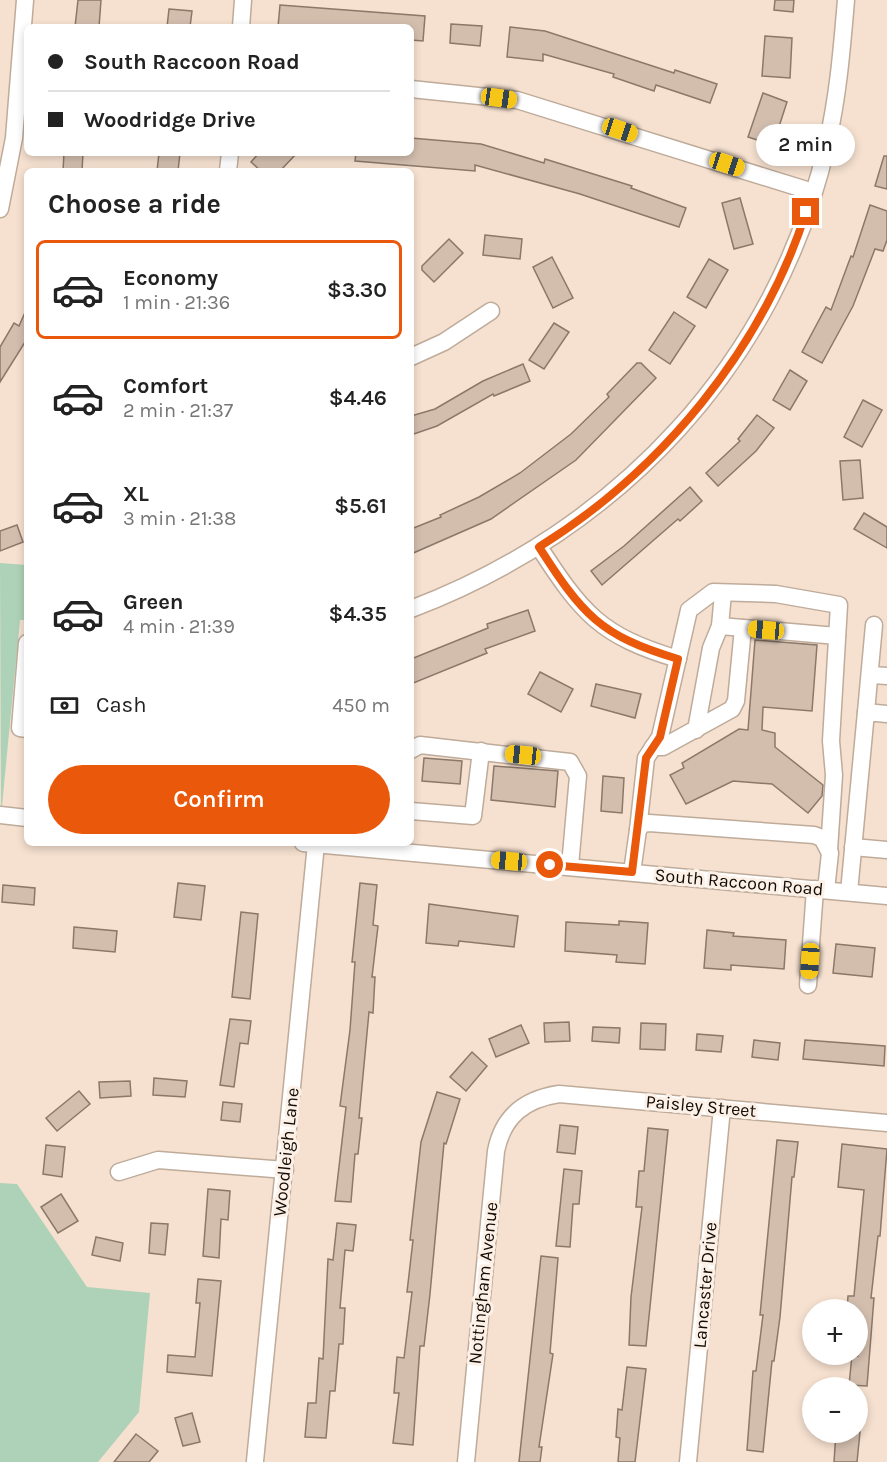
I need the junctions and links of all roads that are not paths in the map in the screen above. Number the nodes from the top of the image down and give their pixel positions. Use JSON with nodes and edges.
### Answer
{"nodes":[{"id":1,"x":25,"y":0,"type":"edge"},
{"id":2,"x":243,"y":0,"type":"edge"},
{"id":3,"x":846,"y":0,"type":"edge"},
{"id":4,"x":25,"y":24,"type":"edge"},
{"id":5,"x":241,"y":24,"type":"edge"},
{"id":6,"x":24,"y":54,"type":"edge"},
{"id":7,"x":414,"y":89,"type":"edge"},
{"id":8,"x":813,"y":192,"type":"junction"},
{"id":9,"x":0,"y":209,"type":"edge"},
{"id":10,"x":491,"y":310,"type":"dead end"},
{"id":11,"x":414,"y":356,"type":"edge"},
{"id":12,"x":539,"y":547,"type":"junction"},
{"id":13,"x":723,"y":592,"type":"junction"},
{"id":14,"x":414,"y":608,"type":"edge"},
{"id":15,"x":874,"y":625,"type":"dead end"},
{"id":16,"x":720,"y":626,"type":"junction"},
{"id":17,"x":743,"y":628,"type":"junction"},
{"id":18,"x":837,"y":636,"type":"junction"},
{"id":19,"x":678,"y":659,"type":"junction"},
{"id":20,"x":879,"y":675,"type":"edge"},
{"id":21,"x":24,"y":679,"type":"edge"},
{"id":22,"x":866,"y":712,"type":"junction"},
{"id":23,"x":887,"y":714,"type":"edge"},
{"id":24,"x":24,"y":729,"type":"edge"},
{"id":25,"x":696,"y":729,"type":"junction"},
{"id":26,"x":414,"y":746,"type":"edge"},
{"id":27,"x":653,"y":747,"type":"junction"},
{"id":28,"x":481,"y":751,"type":"junction"},
{"id":29,"x":414,"y":811,"type":"edge"},
{"id":30,"x":0,"y":815,"type":"edge"},
{"id":31,"x":24,"y":818,"type":"edge"},
{"id":32,"x":638,"y":830,"type":"junction"},
{"id":33,"x":320,"y":846,"type":"edge"},
{"id":34,"x":373,"y":846,"type":"edge"},
{"id":35,"x":400,"y":847,"type":"edge"},
{"id":36,"x":853,"y":847,"type":"junction"},
{"id":37,"x":829,"y":850,"type":"junction"},
{"id":38,"x":887,"y":850,"type":"edge"},
{"id":39,"x":570,"y":866,"type":"junction"},
{"id":40,"x":632,"y":872,"type":"junction"},
{"id":41,"x":821,"y":890,"type":"junction"},
{"id":42,"x":849,"y":892,"type":"junction"},
{"id":43,"x":887,"y":896,"type":"edge"},
{"id":44,"x":808,"y":985,"type":"dead end"},
{"id":45,"x":722,"y":1108,"type":"junction"},
{"id":46,"x":518,"y":1109,"type":"joint"},
{"id":47,"x":887,"y":1123,"type":"edge"},
{"id":48,"x":285,"y":1170,"type":"junction"},
{"id":49,"x":119,"y":1172,"type":"dead end"},
{"id":50,"x":256,"y":1462,"type":"edge"},
{"id":51,"x":466,"y":1462,"type":"edge"},
{"id":52,"x":688,"y":1462,"type":"edge"}],
"edges":[{"from":1,"to":4,"type":"street"},
{"from":2,"to":5,"type":"street"},
{"from":3,"to":8,"type":"street"},
{"from":6,"to":9,"type":"street"},
{"from":7,"to":8,"type":"street"},
{"from":8,"to":12,"type":"street"},
{"from":10,"to":11,"type":"street"},
{"from":12,"to":14,"type":"street"},
{"from":12,"to":19,"type":"street"},
{"from":13,"to":16,"type":"street"},
{"from":13,"to":18,"type":"street"},
{"from":13,"to":19,"type":"street"},
{"from":15,"to":20,"type":"street"},
{"from":16,"to":17,"type":"street"},
{"from":16,"to":25,"type":"street"},
{"from":17,"to":18,"type":"street"},
{"from":17,"to":25,"type":"street"},
{"from":18,"to":37,"type":"street"},
{"from":19,"to":27,"type":"street"},
{"from":20,"to":22,"type":"street"},
{"from":21,"to":24,"type":"street"},
{"from":22,"to":23,"type":"street"},
{"from":22,"to":36,"type":"street"},
{"from":25,"to":27,"type":"street"},
{"from":26,"to":28,"type":"street"},
{"from":27,"to":32,"type":"street"},
{"from":28,"to":29,"type":"street"},
{"from":28,"to":39,"type":"street"},
{"from":30,"to":31,"type":"street"},
{"from":32,"to":37,"type":"street"},
{"from":32,"to":40,"type":"street"},
{"from":33,"to":48,"type":"street","name":"Woodleigh Lane"},
{"from":34,"to":35,"type":"street","name":"South Raccoon Road"},
{"from":35,"to":39,"type":"street","name":"South Raccoon Road"},
{"from":36,"to":38,"type":"street"},
{"from":36,"to":42,"type":"street"},
{"from":37,"to":41,"type":"street"},
{"from":39,"to":40,"type":"street","name":"South Raccoon Road"},
{"from":40,"to":41,"type":"street","name":"South Raccoon Road"},
{"from":41,"to":42,"type":"street","name":"South Raccoon Road"},
{"from":41,"to":44,"type":"street"},
{"from":42,"to":43,"type":"street","name":"South Raccoon Road"},
{"from":45,"to":46,"type":"street","name":"Paisley Street"},
{"from":45,"to":47,"type":"street","name":"Paisley Street"},
{"from":45,"to":52,"type":"street","name":"Lancaster Drive"},
{"from":46,"to":51,"type":"street","name":"Nottingham Avenue"},
{"from":48,"to":49,"type":"street"},
{"from":48,"to":50,"type":"street","name":"Woodleigh Lane"}]}
